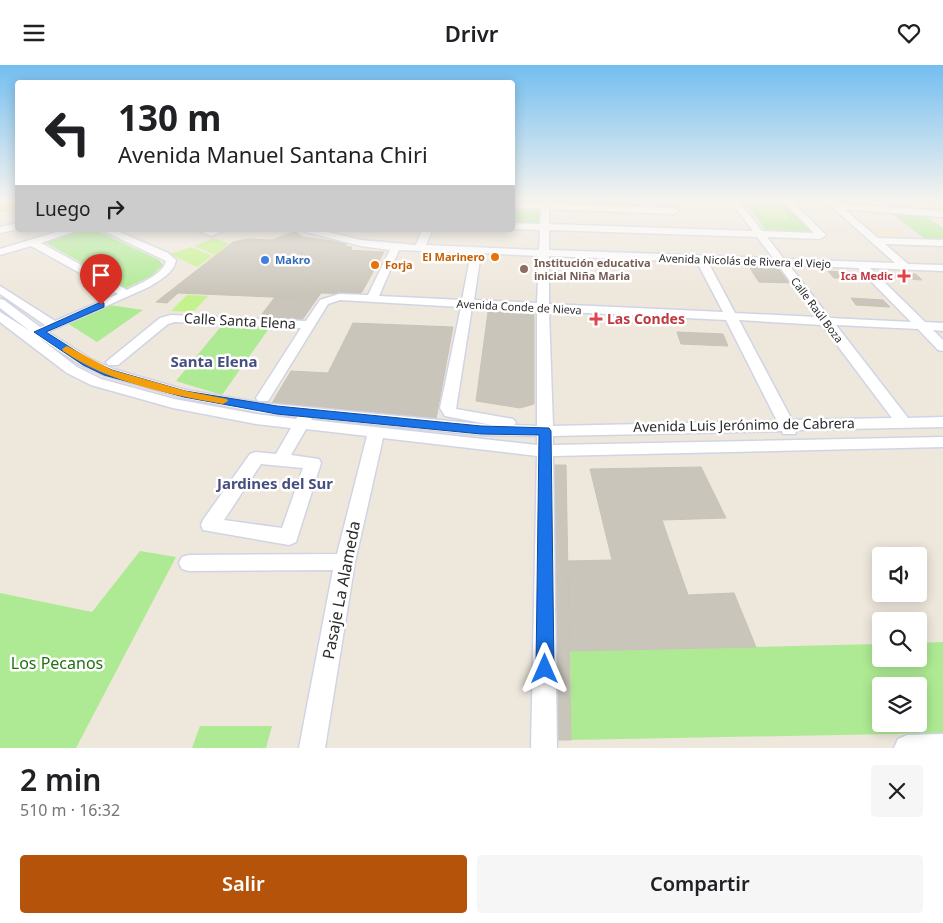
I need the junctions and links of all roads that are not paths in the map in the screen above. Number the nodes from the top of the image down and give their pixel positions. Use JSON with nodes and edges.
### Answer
{"nodes":[{"id":1,"x":544,"y":231,"type":"edge"},
{"id":2,"x":736,"y":231,"type":"edge"},
{"id":3,"x":757,"y":231,"type":"edge"},
{"id":4,"x":817,"y":231,"type":"edge"},
{"id":5,"x":863,"y":231,"type":"edge"},
{"id":6,"x":66,"y":232,"type":"edge"},
{"id":7,"x":112,"y":232,"type":"edge"},
{"id":8,"x":320,"y":232,"type":"edge"},
{"id":9,"x":426,"y":232,"type":"edge"},
{"id":10,"x":760,"y":235,"type":"junction"},
{"id":11,"x":875,"y":241,"type":"junction"},
{"id":12,"x":32,"y":242,"type":"junction"},
{"id":13,"x":943,"y":243,"type":"edge"},
{"id":14,"x":396,"y":247,"type":"junction"},
{"id":15,"x":420,"y":248,"type":"junction"},
{"id":16,"x":477,"y":250,"type":"junction"},
{"id":17,"x":0,"y":252,"type":"edge"},
{"id":18,"x":544,"y":252,"type":"junction"},
{"id":19,"x":700,"y":259,"type":"junction"},
{"id":20,"x":780,"y":261,"type":"junction"},
{"id":21,"x":861,"y":265,"type":"junction"},
{"id":22,"x":906,"y":267,"type":"junction"},
{"id":23,"x":943,"y":268,"type":"edge"},
{"id":24,"x":0,"y":289,"type":"edge"},
{"id":25,"x":126,"y":294,"type":"junction"},
{"id":26,"x":372,"y":299,"type":"junction"},
{"id":27,"x":0,"y":303,"type":"edge"},
{"id":28,"x":467,"y":304,"type":"junction"},
{"id":29,"x":543,"y":308,"type":"junction"},
{"id":30,"x":0,"y":316,"type":"edge"},
{"id":31,"x":730,"y":316,"type":"junction"},
{"id":32,"x":825,"y":321,"type":"junction"},
{"id":33,"x":308,"y":325,"type":"junction"},
{"id":34,"x":922,"y":326,"type":"junction"},
{"id":35,"x":943,"y":327,"type":"edge"},
{"id":36,"x":40,"y":331,"type":"junction"},
{"id":37,"x":943,"y":347,"type":"edge"},
{"id":38,"x":112,"y":361,"type":"dead end"},
{"id":39,"x":263,"y":398,"type":"dead end"},
{"id":40,"x":304,"y":419,"type":"junction"},
{"id":41,"x":902,"y":421,"type":"junction"},
{"id":42,"x":943,"y":421,"type":"edge"},
{"id":43,"x":786,"y":424,"type":"junction"},
{"id":44,"x":524,"y":431,"type":"junction"},
{"id":45,"x":376,"y":433,"type":"junction"},
{"id":46,"x":545,"y":441,"type":"junction"},
{"id":47,"x":943,"y":441,"type":"edge"},
{"id":48,"x":797,"y":445,"type":"junction"},
{"id":49,"x":281,"y":459,"type":"junction"},
{"id":50,"x":345,"y":562,"type":"junction"},
{"id":51,"x":189,"y":563,"type":"dead end"},
{"id":52,"x":943,"y":747,"type":"edge"},
{"id":53,"x":312,"y":748,"type":"edge"},
{"id":54,"x":544,"y":748,"type":"edge"},
{"id":55,"x":907,"y":748,"type":"edge"}],
"edges":[{"from":1,"to":18,"type":"street"},
{"from":2,"to":10,"type":"street"},
{"from":3,"to":10,"type":"street","name":"Calle Raúl Boza"},
{"from":4,"to":10,"type":"street"},
{"from":5,"to":11,"type":"street"},
{"from":6,"to":12,"type":"street"},
{"from":7,"to":25,"type":"street"},
{"from":8,"to":14,"type":"street","name":"Avenida Nicolás de Rivera el Viejo"},
{"from":9,"to":15,"type":"street"},
{"from":10,"to":20,"type":"street","name":"Calle Raúl Boza"},
{"from":11,"to":13,"type":"street"},
{"from":11,"to":22,"type":"street"},
{"from":12,"to":17,"type":"street"},
{"from":12,"to":25,"type":"street"},
{"from":14,"to":15,"type":"street","name":"Avenida Nicolás de Rivera el Viejo"},
{"from":14,"to":26,"type":"street"},
{"from":15,"to":16,"type":"street","name":"Avenida Nicolás de Rivera el Viejo"},
{"from":16,"to":18,"type":"street","name":"Avenida Nicolás de Rivera el Viejo"},
{"from":16,"to":28,"type":"street"},
{"from":18,"to":19,"type":"street","name":"Avenida Nicolás de Rivera el Viejo"},
{"from":18,"to":29,"type":"street"},
{"from":19,"to":20,"type":"street","name":"Avenida Nicolás de Rivera el Viejo"},
{"from":19,"to":31,"type":"street"},
{"from":20,"to":21,"type":"street","name":"Avenida Nicolás de Rivera el Viejo"},
{"from":20,"to":32,"type":"street","name":"Calle Raúl Boza"},
{"from":21,"to":22,"type":"street","name":"Avenida Nicolás de Rivera el Viejo"},
{"from":21,"to":34,"type":"street"},
{"from":22,"to":23,"type":"street","name":"Avenida Nicolás de Rivera el Viejo"},
{"from":24,"to":36,"type":"street"},
{"from":25,"to":36,"type":"street"},
{"from":26,"to":28,"type":"street","name":"Avenida Conde de Nieva"},
{"from":26,"to":33,"type":"street","name":"Avenida Conde de Nieva"},
{"from":27,"to":36,"type":"street"},
{"from":28,"to":29,"type":"street","name":"Avenida Conde de Nieva"},
{"from":28,"to":44,"type":"street"},
{"from":29,"to":31,"type":"street","name":"Avenida Conde de Nieva"},
{"from":29,"to":46,"type":"street"},
{"from":30,"to":36,"type":"street"},
{"from":31,"to":32,"type":"street","name":"Avenida Conde de Nieva"},
{"from":31,"to":43,"type":"street"},
{"from":32,"to":34,"type":"street","name":"Avenida Conde de Nieva"},
{"from":32,"to":41,"type":"street","name":"Calle Raúl Boza"},
{"from":33,"to":38,"type":"street","name":"Calle Santa Elena"},
{"from":33,"to":39,"type":"street"},
{"from":34,"to":35,"type":"street","name":"Avenida Conde de Nieva"},
{"from":34,"to":37,"type":"street"},
{"from":36,"to":40,"type":"street"},
{"from":40,"to":44,"type":"street"},
{"from":40,"to":45,"type":"street"},
{"from":40,"to":49,"type":"street"},
{"from":41,"to":42,"type":"street","name":"Avenida Luis Jerónimo de Cabrera"},
{"from":41,"to":43,"type":"street","name":"Avenida Luis Jerónimo de Cabrera"},
{"from":43,"to":46,"type":"street","name":"Avenida Luis Jerónimo de Cabrera"},
{"from":43,"to":48,"type":"street"},
{"from":44,"to":46,"type":"street"},
{"from":45,"to":46,"type":"street"},
{"from":45,"to":50,"type":"street","name":"Pasaje La Alameda"},
{"from":46,"to":48,"type":"street","name":"Avenida Luis Jerónimo de Cabrera"},
{"from":46,"to":54,"type":"street"},
{"from":47,"to":48,"type":"street","name":"Avenida Luis Jerónimo de Cabrera"},
{"from":49,"to":49,"type":"street"},
{"from":50,"to":51,"type":"street"},
{"from":50,"to":53,"type":"street","name":"Pasaje La Alameda"},
{"from":52,"to":55,"type":"street"}]}
